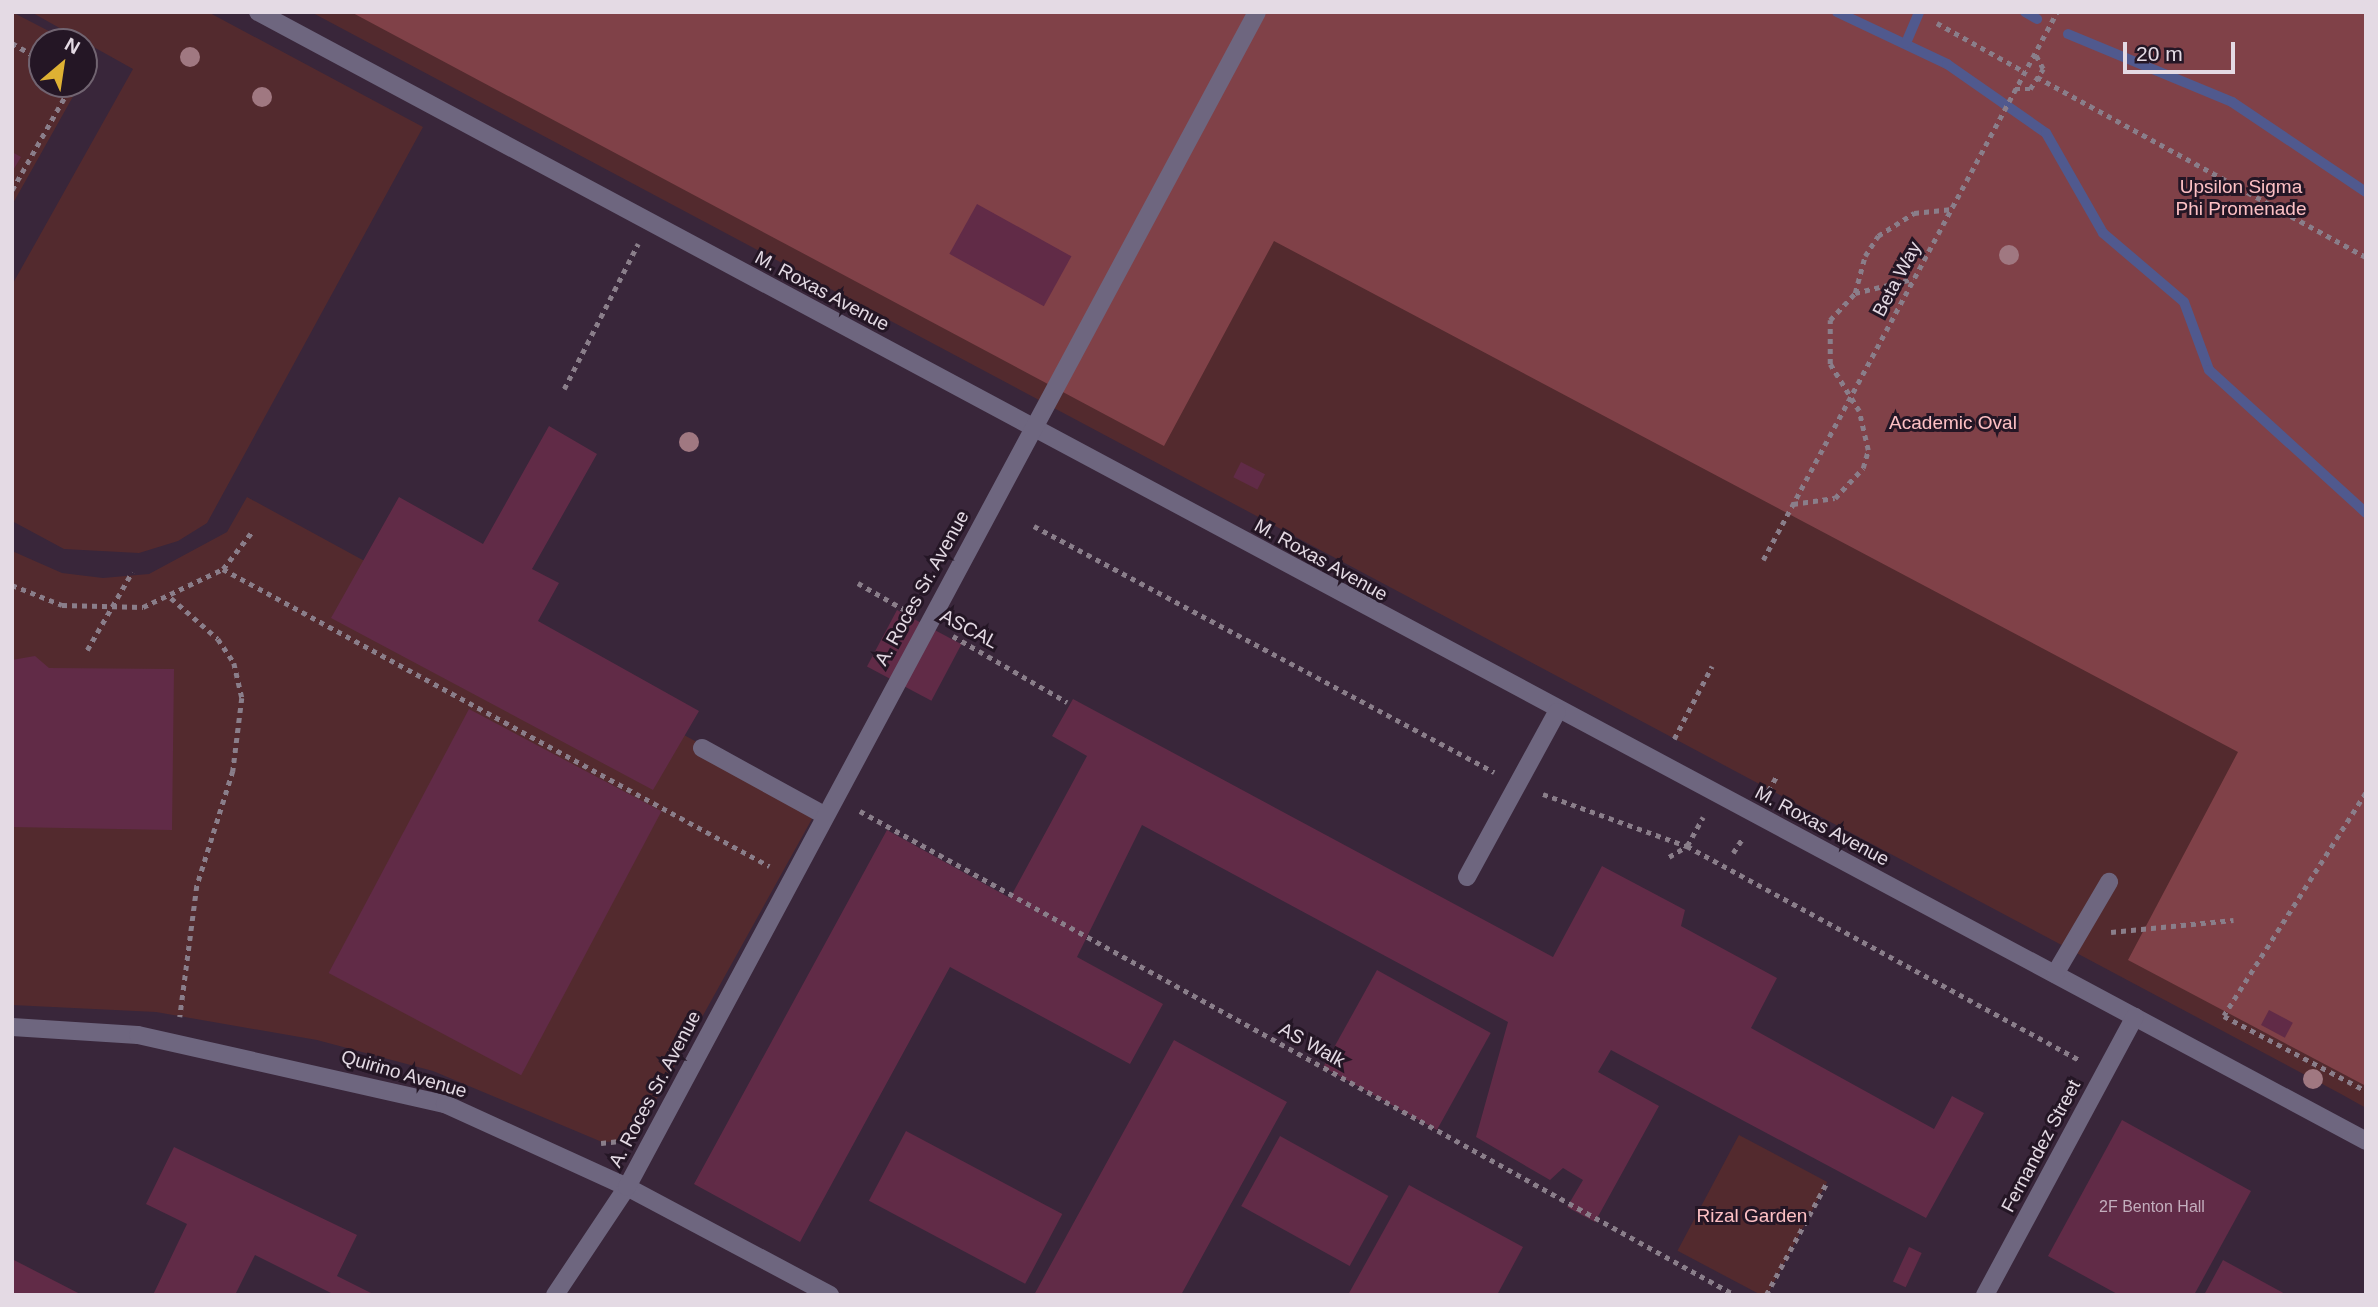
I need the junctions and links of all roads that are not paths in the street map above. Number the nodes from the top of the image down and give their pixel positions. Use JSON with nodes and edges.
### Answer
{"nodes":[{"id":1,"x":258,"y":12,"type":"edge"},
{"id":2,"x":1257,"y":12,"type":"edge"},
{"id":3,"x":1033,"y":428,"type":"junction"},
{"id":4,"x":1557,"y":712,"type":"junction"},
{"id":5,"x":702,"y":748,"type":"dead end"},
{"id":6,"x":824,"y":815,"type":"junction"},
{"id":7,"x":1467,"y":877,"type":"dead end"},
{"id":8,"x":2109,"y":882,"type":"dead end"},
{"id":9,"x":2055,"y":974,"type":"junction"},
{"id":10,"x":2134,"y":1017,"type":"junction"},
{"id":11,"x":12,"y":1027,"type":"edge"},
{"id":12,"x":2366,"y":1142,"type":"edge"},
{"id":13,"x":628,"y":1186,"type":"junction"},
{"id":14,"x":555,"y":1295,"type":"edge"},
{"id":15,"x":830,"y":1295,"type":"edge"},
{"id":16,"x":1985,"y":1295,"type":"edge"}],
"edges":[{"from":1,"to":3,"type":"street","name":"M. Roxas Avenue"},
{"from":2,"to":3,"type":"street","name":"A. Roces Sr. Avenue"},
{"from":3,"to":4,"type":"street","name":"M. Roxas Avenue"},
{"from":3,"to":6,"type":"street","name":"A. Roces Sr. Avenue"},
{"from":4,"to":7,"type":"street"},
{"from":4,"to":9,"type":"street","name":"M. Roxas Avenue"},
{"from":5,"to":6,"type":"street"},
{"from":6,"to":13,"type":"street","name":"A. Roces Sr. Avenue"},
{"from":8,"to":9,"type":"street"},
{"from":9,"to":10,"type":"street","name":"M. Roxas Avenue"},
{"from":10,"to":12,"type":"street","name":"M. Roxas Avenue"},
{"from":10,"to":16,"type":"street","name":"Fernandez Street"},
{"from":11,"to":13,"type":"street","name":"Quirino Avenue"},
{"from":13,"to":14,"type":"street","name":"A. Roces Sr. Avenue"},
{"from":13,"to":15,"type":"street","name":"Quirino Avenue"}]}
